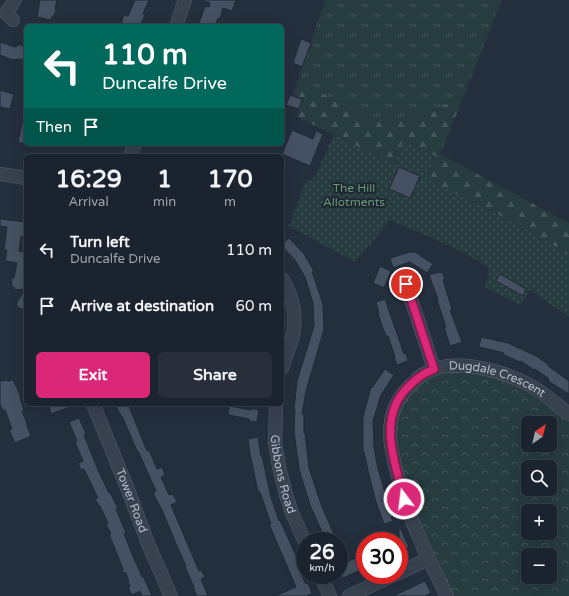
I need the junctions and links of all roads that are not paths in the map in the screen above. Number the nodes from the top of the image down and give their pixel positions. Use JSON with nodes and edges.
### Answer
{"nodes":[{"id":1,"x":15,"y":0,"type":"edge"},
{"id":2,"x":185,"y":0,"type":"edge"},
{"id":3,"x":6,"y":15,"type":"edge"},
{"id":4,"x":177,"y":24,"type":"edge"},
{"id":5,"x":0,"y":174,"type":"edge"},
{"id":6,"x":24,"y":178,"type":"edge"},
{"id":7,"x":284,"y":282,"type":"edge"},
{"id":8,"x":406,"y":284,"type":"dead end"},
{"id":9,"x":284,"y":362,"type":"edge"},
{"id":10,"x":434,"y":369,"type":"junction"},
{"id":11,"x":94,"y":406,"type":"edge"},
{"id":12,"x":276,"y":406,"type":"edge"},
{"id":13,"x":569,"y":414,"type":"edge"},
{"id":14,"x":301,"y":532,"type":"edge"},
{"id":15,"x":428,"y":559,"type":"junction"},
{"id":16,"x":408,"y":568,"type":"edge"},
{"id":17,"x":324,"y":584,"type":"edge"},
{"id":18,"x":375,"y":584,"type":"edge"},
{"id":19,"x":170,"y":596,"type":"edge"},
{"id":20,"x":330,"y":596,"type":"edge"},
{"id":21,"x":349,"y":596,"type":"edge"},
{"id":22,"x":447,"y":596,"type":"edge"}],
"edges":[{"from":1,"to":3,"type":"street"},
{"from":2,"to":4,"type":"street"},
{"from":5,"to":6,"type":"street"},
{"from":7,"to":9,"type":"street"},
{"from":8,"to":10,"type":"street"},
{"from":10,"to":13,"type":"street","name":"Dugdale Crescent"},
{"from":10,"to":15,"type":"street","name":"Dugdale Crescent"},
{"from":11,"to":19,"type":"street","name":"Tower Road"},
{"from":12,"to":14,"type":"street","name":"Gibbons Road"},
{"from":15,"to":16,"type":"street"},
{"from":15,"to":22,"type":"street","name":"Dugdale Crescent"},
{"from":17,"to":20,"type":"street"},
{"from":18,"to":21,"type":"street"}]}
